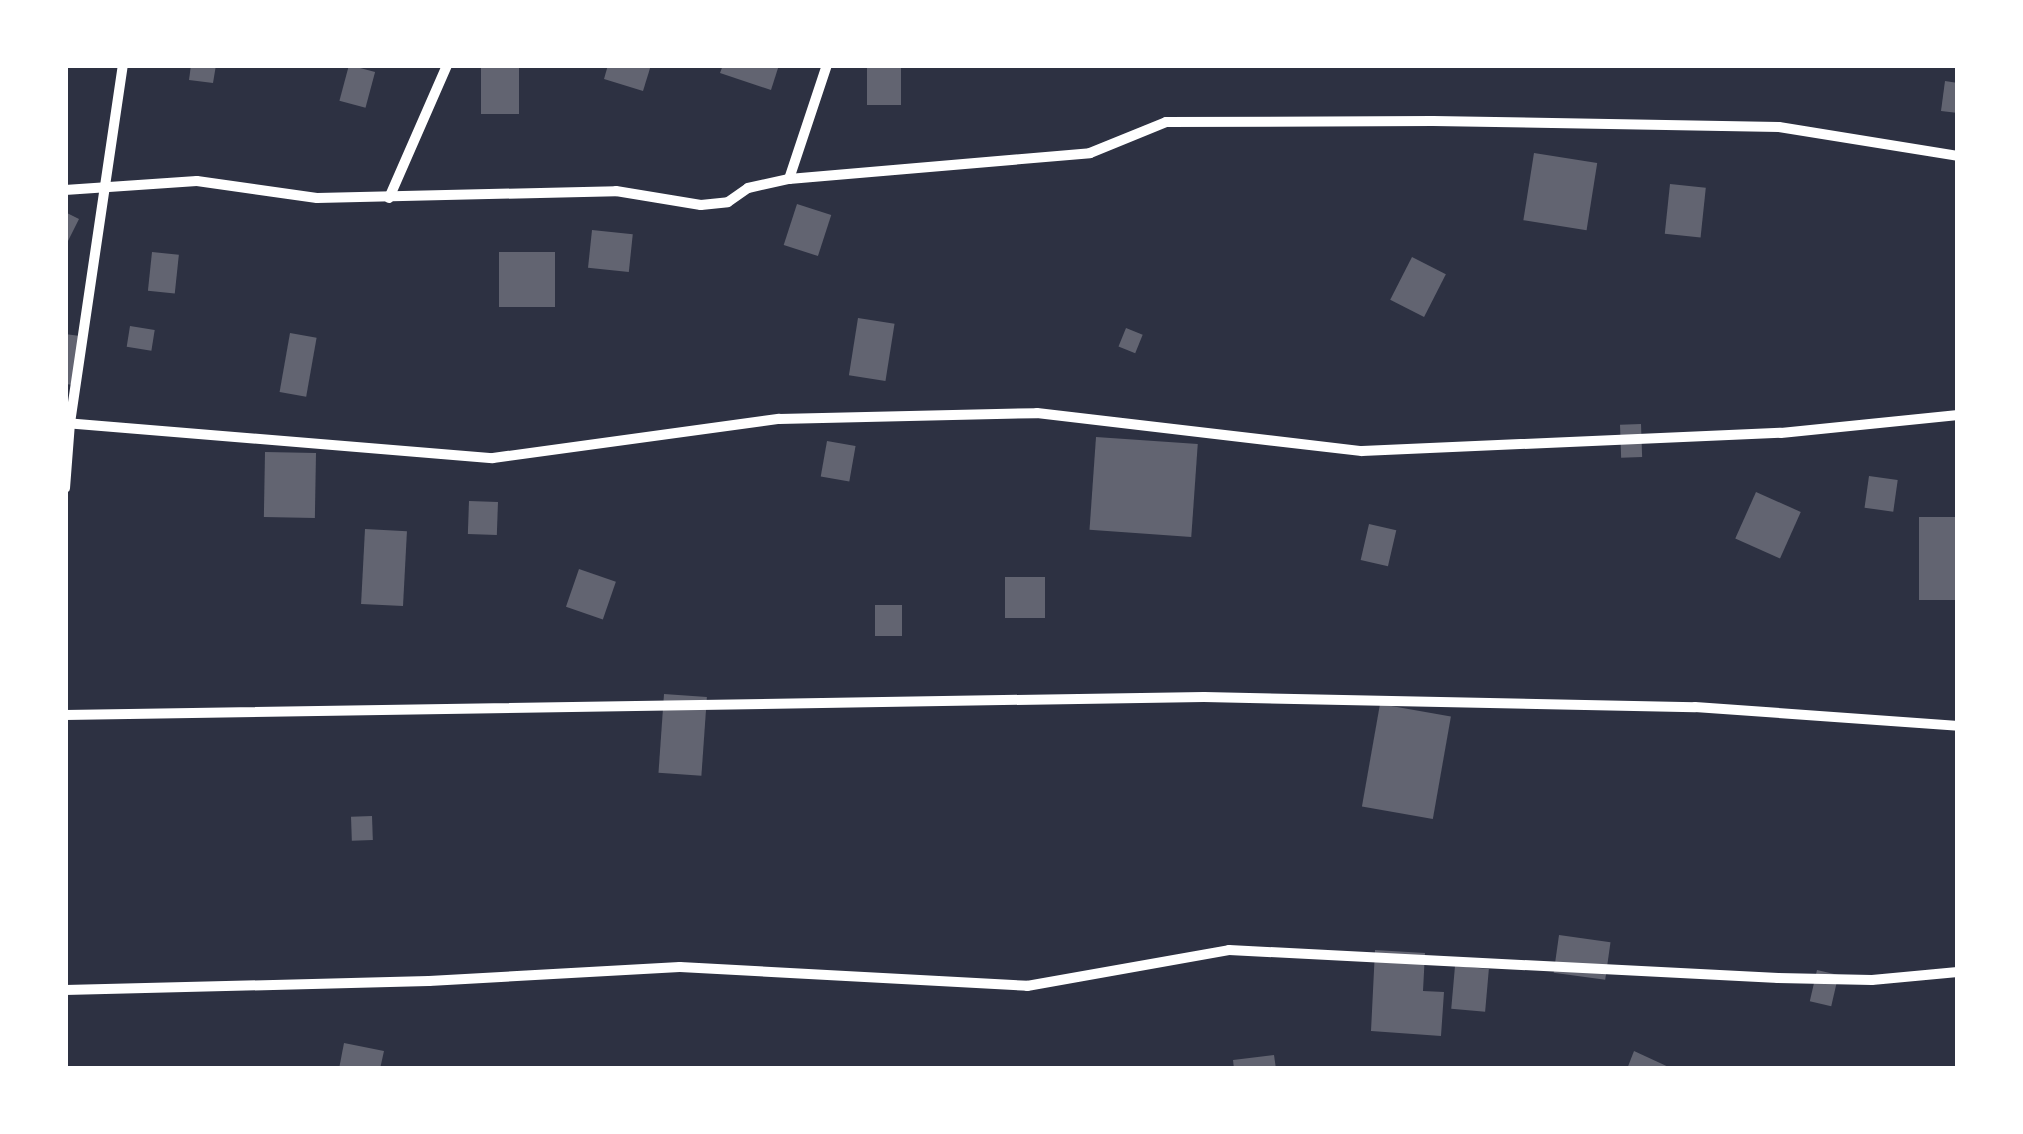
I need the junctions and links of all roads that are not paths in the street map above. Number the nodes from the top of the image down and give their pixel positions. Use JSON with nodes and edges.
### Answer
{"nodes":[{"id":1,"x":122,"y":65,"type":"edge"},
{"id":2,"x":447,"y":65,"type":"edge"},
{"id":3,"x":827,"y":65,"type":"edge"},
{"id":4,"x":1958,"y":156,"type":"edge"},
{"id":5,"x":788,"y":179,"type":"junction"},
{"id":6,"x":105,"y":186,"type":"junction"},
{"id":7,"x":65,"y":190,"type":"edge"},
{"id":8,"x":389,"y":198,"type":"junction"},
{"id":9,"x":1958,"y":415,"type":"edge"},
{"id":10,"x":68,"y":423,"type":"edge"},
{"id":11,"x":65,"y":488,"type":"edge"},
{"id":12,"x":65,"y":716,"type":"edge"},
{"id":13,"x":1958,"y":726,"type":"edge"},
{"id":14,"x":1958,"y":972,"type":"edge"},
{"id":15,"x":65,"y":990,"type":"edge"}],
"edges":[{"from":1,"to":6,"type":"street"},
{"from":2,"to":8,"type":"street"},
{"from":3,"to":5,"type":"street"},
{"from":4,"to":5,"type":"street"},
{"from":5,"to":8,"type":"street"},
{"from":6,"to":7,"type":"street"},
{"from":6,"to":8,"type":"street"},
{"from":6,"to":10,"type":"street"},
{"from":9,"to":10,"type":"street"},
{"from":10,"to":11,"type":"street"},
{"from":12,"to":13,"type":"street"},
{"from":14,"to":15,"type":"street"}]}
